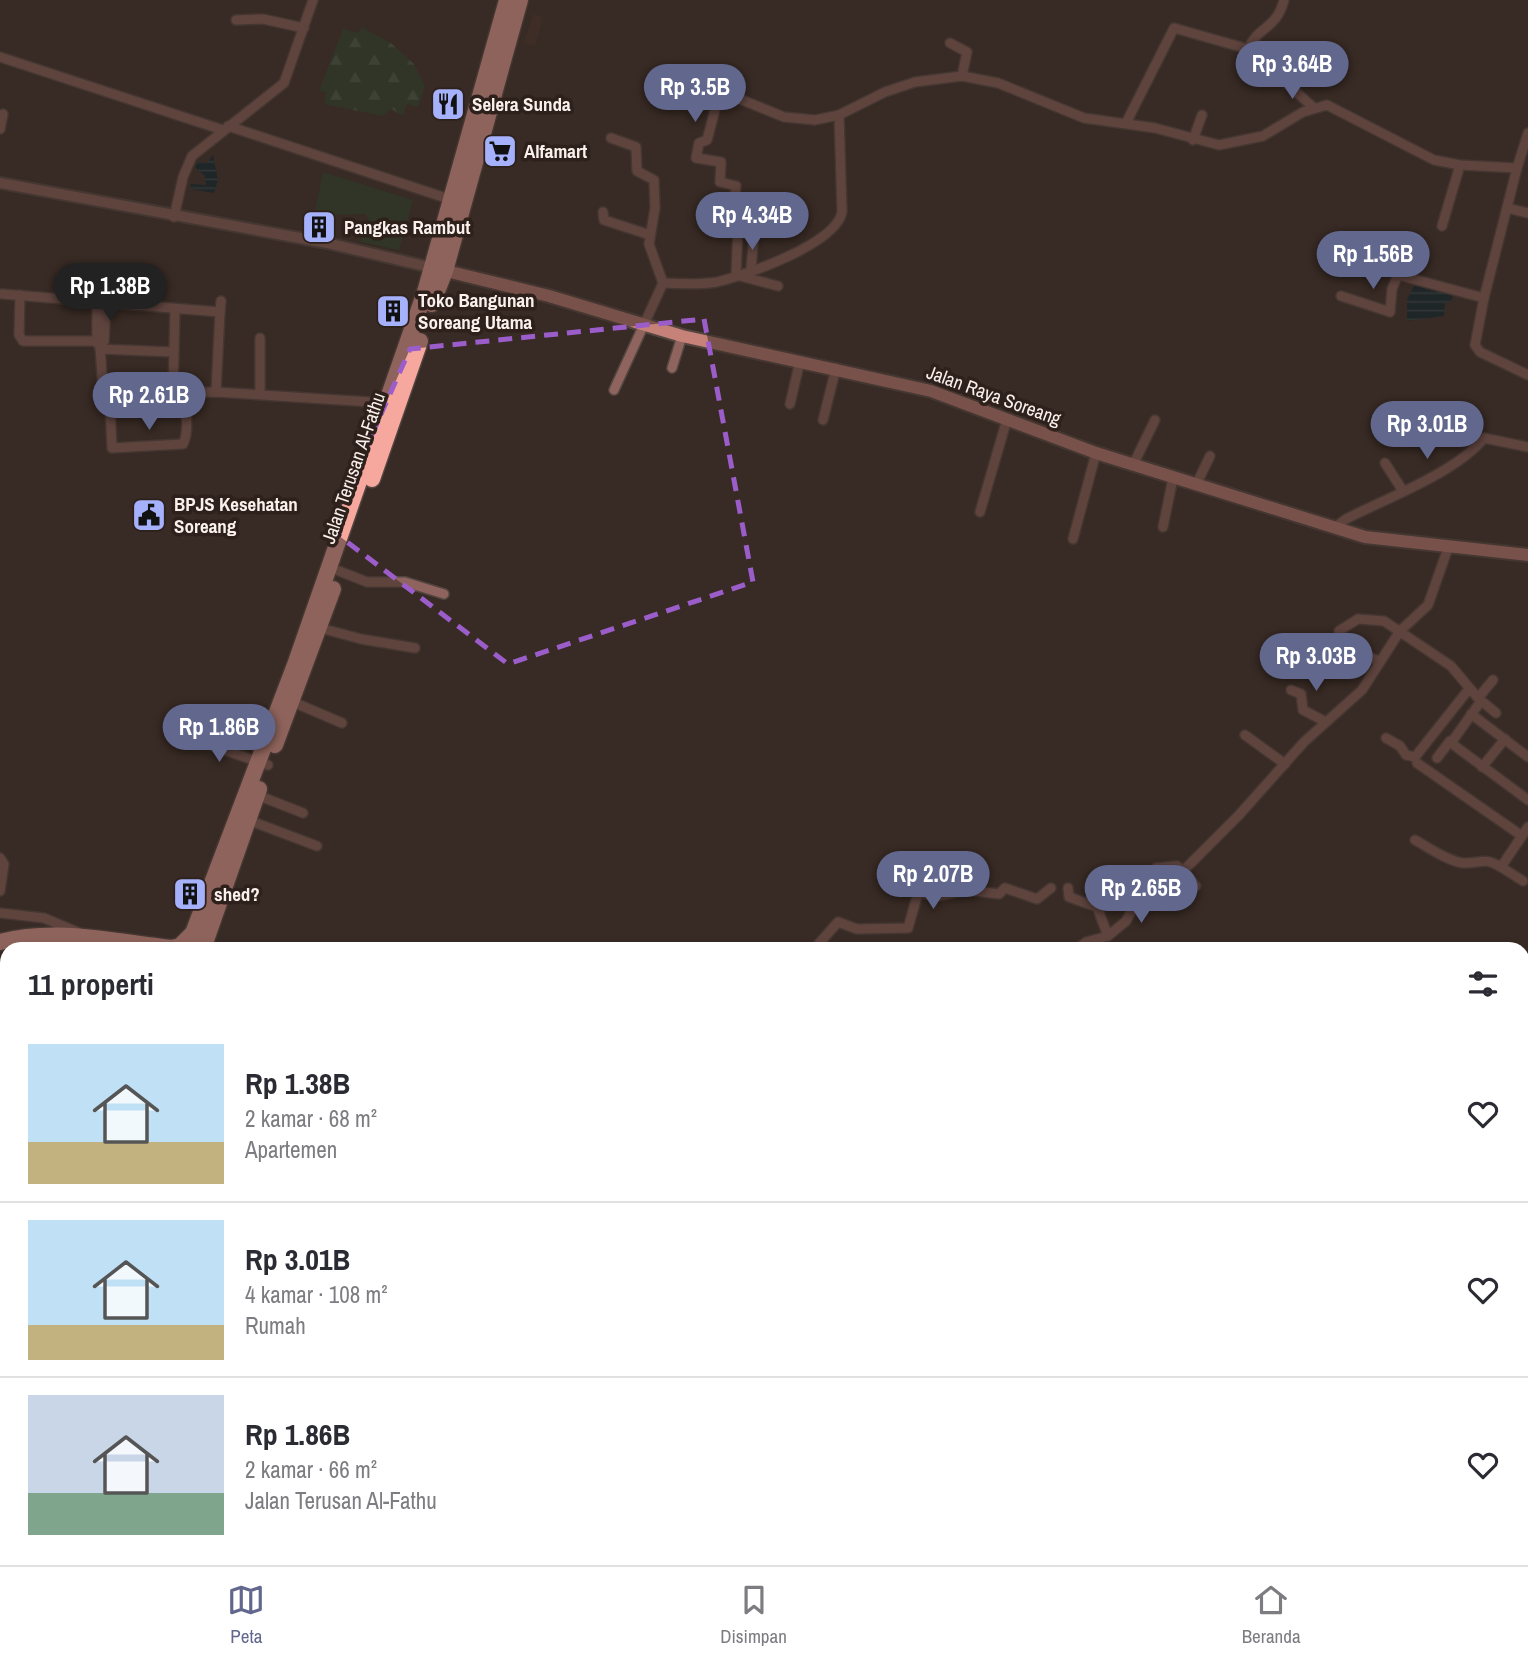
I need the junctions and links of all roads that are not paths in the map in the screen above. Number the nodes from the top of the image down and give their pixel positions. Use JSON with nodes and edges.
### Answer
{"nodes":[{"id":1,"x":313,"y":0,"type":"edge"},
{"id":2,"x":507,"y":0,"type":"edge"},
{"id":3,"x":520,"y":0,"type":"edge"},
{"id":4,"x":1284,"y":0,"type":"edge"},
{"id":5,"x":236,"y":20,"type":"dead end"},
{"id":6,"x":304,"y":28,"type":"junction"},
{"id":7,"x":950,"y":43,"type":"dead end"},
{"id":8,"x":1248,"y":49,"type":"junction"},
{"id":9,"x":0,"y":57,"type":"edge"},
{"id":10,"x":962,"y":76,"type":"junction"},
{"id":11,"x":1314,"y":108,"type":"junction"},
{"id":12,"x":3,"y":114,"type":"dead end"},
{"id":13,"x":839,"y":115,"type":"junction"},
{"id":14,"x":1202,"y":115,"type":"dead end"},
{"id":15,"x":1126,"y":123,"type":"junction"},
{"id":16,"x":226,"y":128,"type":"junction"},
{"id":17,"x":0,"y":129,"type":"edge"},
{"id":18,"x":1528,"y":133,"type":"edge"},
{"id":19,"x":611,"y":138,"type":"dead end"},
{"id":20,"x":1193,"y":140,"type":"junction"},
{"id":21,"x":1460,"y":165,"type":"junction"},
{"id":22,"x":1517,"y":168,"type":"junction"},
{"id":23,"x":0,"y":183,"type":"edge"},
{"id":24,"x":452,"y":200,"type":"junction"},
{"id":25,"x":1507,"y":208,"type":"junction"},
{"id":26,"x":603,"y":212,"type":"dead end"},
{"id":27,"x":1528,"y":213,"type":"edge"},
{"id":28,"x":174,"y":217,"type":"junction"},
{"id":29,"x":1442,"y":226,"type":"dead end"},
{"id":30,"x":738,"y":228,"type":"dead end"},
{"id":31,"x":650,"y":235,"type":"junction"},
{"id":32,"x":1377,"y":241,"type":"dead end"},
{"id":33,"x":439,"y":269,"type":"junction"},
{"id":34,"x":751,"y":269,"type":"junction"},
{"id":35,"x":736,"y":275,"type":"junction"},
{"id":36,"x":1398,"y":275,"type":"junction"},
{"id":37,"x":663,"y":283,"type":"junction"},
{"id":38,"x":778,"y":286,"type":"dead end"},
{"id":39,"x":2,"y":293,"type":"dead end"},
{"id":40,"x":20,"y":295,"type":"junction"},
{"id":41,"x":1341,"y":296,"type":"dead end"},
{"id":42,"x":1484,"y":298,"type":"junction"},
{"id":43,"x":221,"y":301,"type":"dead end"},
{"id":44,"x":101,"y":304,"type":"junction"},
{"id":45,"x":175,"y":309,"type":"junction"},
{"id":46,"x":220,"y":312,"type":"junction"},
{"id":47,"x":644,"y":326,"type":"junction"},
{"id":48,"x":682,"y":336,"type":"junction"},
{"id":49,"x":260,"y":338,"type":"dead end"},
{"id":50,"x":100,"y":344,"type":"junction"},
{"id":51,"x":173,"y":352,"type":"junction"},
{"id":52,"x":800,"y":361,"type":"junction"},
{"id":53,"x":672,"y":368,"type":"dead end"},
{"id":54,"x":836,"y":368,"type":"junction"},
{"id":55,"x":1528,"y":375,"type":"edge"},
{"id":56,"x":614,"y":390,"type":"dead end"},
{"id":57,"x":216,"y":392,"type":"junction"},
{"id":58,"x":173,"y":393,"type":"junction"},
{"id":59,"x":184,"y":393,"type":"junction"},
{"id":60,"x":260,"y":394,"type":"junction"},
{"id":61,"x":387,"y":402,"type":"junction"},
{"id":62,"x":185,"y":404,"type":"junction"},
{"id":63,"x":790,"y":404,"type":"dead end"},
{"id":64,"x":1007,"y":419,"type":"junction"},
{"id":65,"x":823,"y":420,"type":"dead end"},
{"id":66,"x":1154,"y":420,"type":"dead end"},
{"id":67,"x":1528,"y":447,"type":"edge"},
{"id":68,"x":1096,"y":453,"type":"junction"},
{"id":69,"x":1210,"y":456,"type":"dead end"},
{"id":70,"x":1385,"y":463,"type":"dead end"},
{"id":71,"x":1133,"y":465,"type":"junction"},
{"id":72,"x":1173,"y":478,"type":"junction"},
{"id":73,"x":1196,"y":485,"type":"junction"},
{"id":74,"x":1403,"y":491,"type":"junction"},
{"id":75,"x":980,"y":512,"type":"dead end"},
{"id":76,"x":1163,"y":527,"type":"dead end"},
{"id":77,"x":1333,"y":529,"type":"junction"},
{"id":78,"x":1073,"y":539,"type":"dead end"},
{"id":79,"x":1448,"y":548,"type":"junction"},
{"id":80,"x":1528,"y":555,"type":"edge"},
{"id":81,"x":340,"y":571,"type":"junction"},
{"id":82,"x":444,"y":594,"type":"dead end"},
{"id":83,"x":319,"y":618,"type":"junction"},
{"id":84,"x":1339,"y":631,"type":"dead end"},
{"id":85,"x":1400,"y":631,"type":"junction"},
{"id":86,"x":415,"y":648,"type":"dead end"},
{"id":87,"x":1361,"y":654,"type":"dead end"},
{"id":88,"x":1379,"y":661,"type":"junction"},
{"id":89,"x":1493,"y":680,"type":"dead end"},
{"id":90,"x":1469,"y":689,"type":"junction"},
{"id":91,"x":1291,"y":690,"type":"dead end"},
{"id":92,"x":1480,"y":700,"type":"junction"},
{"id":93,"x":293,"y":702,"type":"junction"},
{"id":94,"x":1496,"y":713,"type":"dead end"},
{"id":95,"x":1471,"y":714,"type":"junction"},
{"id":96,"x":1326,"y":722,"type":"junction"},
{"id":97,"x":342,"y":723,"type":"dead end"},
{"id":98,"x":1245,"y":735,"type":"dead end"},
{"id":99,"x":190,"y":738,"type":"dead end"},
{"id":100,"x":1386,"y":738,"type":"dead end"},
{"id":101,"x":1505,"y":739,"type":"junction"},
{"id":102,"x":1450,"y":741,"type":"junction"},
{"id":103,"x":1528,"y":757,"type":"edge"},
{"id":104,"x":1437,"y":758,"type":"dead end"},
{"id":105,"x":263,"y":763,"type":"junction"},
{"id":106,"x":1417,"y":763,"type":"dead end"},
{"id":107,"x":1285,"y":764,"type":"junction"},
{"id":108,"x":1482,"y":767,"type":"junction"},
{"id":109,"x":257,"y":795,"type":"junction"},
{"id":110,"x":1528,"y":800,"type":"edge"},
{"id":111,"x":303,"y":814,"type":"dead end"},
{"id":112,"x":248,"y":820,"type":"junction"},
{"id":113,"x":1528,"y":827,"type":"edge"},
{"id":114,"x":1522,"y":836,"type":"junction"},
{"id":115,"x":1415,"y":840,"type":"dead end"},
{"id":116,"x":317,"y":846,"type":"dead end"},
{"id":117,"x":0,"y":858,"type":"edge"},
{"id":118,"x":1156,"y":867,"type":"dead end"},
{"id":119,"x":1502,"y":867,"type":"junction"},
{"id":120,"x":1183,"y":871,"type":"junction"},
{"id":121,"x":1523,"y":881,"type":"dead end"},
{"id":122,"x":1196,"y":886,"type":"dead end"},
{"id":123,"x":1051,"y":888,"type":"dead end"},
{"id":124,"x":1068,"y":888,"type":"dead end"},
{"id":125,"x":1144,"y":888,"type":"dead end"},
{"id":126,"x":0,"y":891,"type":"edge"},
{"id":127,"x":0,"y":913,"type":"edge"},
{"id":128,"x":1108,"y":936,"type":"junction"},
{"id":129,"x":0,"y":942,"type":"edge"},
{"id":130,"x":81,"y":942,"type":"edge"},
{"id":131,"x":86,"y":942,"type":"edge"},
{"id":132,"x":202,"y":942,"type":"edge"},
{"id":133,"x":202,"y":942,"type":"edge"},
{"id":134,"x":820,"y":942,"type":"edge"},
{"id":135,"x":1086,"y":942,"type":"edge"}],
"edges":[{"from":1,"to":6,"type":"street"},
{"from":2,"to":24,"type":"highway","name":"Jalan Terusan Al-Fathu"},
{"from":3,"to":33,"type":"highway","name":"Jalan Terusan Al-Fathu"},
{"from":4,"to":8,"type":"street"},
{"from":5,"to":6,"type":"street"},
{"from":6,"to":16,"type":"street"},
{"from":7,"to":10,"type":"street"},
{"from":8,"to":11,"type":"street"},
{"from":8,"to":15,"type":"street"},
{"from":9,"to":16,"type":"street"},
{"from":10,"to":13,"type":"street"},
{"from":10,"to":15,"type":"street"},
{"from":11,"to":20,"type":"street"},
{"from":11,"to":21,"type":"street"},
{"from":12,"to":17,"type":"street"},
{"from":13,"to":34,"type":"street"},
{"from":13,"to":34,"type":"street"},
{"from":14,"to":20,"type":"street"},
{"from":15,"to":20,"type":"street"},
{"from":16,"to":24,"type":"street"},
{"from":16,"to":28,"type":"street"},
{"from":18,"to":22,"type":"street"},
{"from":19,"to":31,"type":"street"},
{"from":21,"to":22,"type":"street"},
{"from":21,"to":29,"type":"street"},
{"from":22,"to":25,"type":"street"},
{"from":23,"to":28,"type":"street"},
{"from":24,"to":33,"type":"highway","name":"Jalan Terusan Al-Fathu"},
{"from":25,"to":27,"type":"street"},
{"from":25,"to":42,"type":"street"},
{"from":26,"to":31,"type":"street"},
{"from":28,"to":33,"type":"street"},
{"from":30,"to":35,"type":"street"},
{"from":31,"to":37,"type":"street"},
{"from":32,"to":36,"type":"street"},
{"from":33,"to":47,"type":"main road","name":"Jalan Raya Soreang"},
{"from":33,"to":61,"type":"highway","name":"Jalan Terusan Al-Fathu"},
{"from":33,"to":81,"type":"highway","name":"Jalan Terusan Al-Fathu"},
{"from":34,"to":35,"type":"street"},
{"from":35,"to":37,"type":"street"},
{"from":35,"to":38,"type":"street"},
{"from":36,"to":41,"type":"street"},
{"from":36,"to":42,"type":"street"},
{"from":37,"to":47,"type":"street"},
{"from":39,"to":40,"type":"street"},
{"from":40,"to":44,"type":"street"},
{"from":40,"to":50,"type":"street"},
{"from":42,"to":55,"type":"street"},
{"from":43,"to":46,"type":"street"},
{"from":44,"to":45,"type":"street"},
{"from":44,"to":50,"type":"street"},
{"from":45,"to":46,"type":"street"},
{"from":45,"to":51,"type":"street"},
{"from":46,"to":57,"type":"street"},
{"from":47,"to":48,"type":"main road","name":"Jalan Raya Soreang"},
{"from":47,"to":56,"type":"street"},
{"from":48,"to":52,"type":"main road","name":"Jalan Raya Soreang"},
{"from":48,"to":53,"type":"street"},
{"from":49,"to":60,"type":"street"},
{"from":50,"to":51,"type":"street"},
{"from":50,"to":58,"type":"street"},
{"from":51,"to":58,"type":"street"},
{"from":52,"to":54,"type":"main road","name":"Jalan Raya Soreang"},
{"from":52,"to":63,"type":"street"},
{"from":54,"to":64,"type":"main road","name":"Jalan Raya Soreang"},
{"from":54,"to":65,"type":"street"},
{"from":57,"to":59,"type":"street"},
{"from":57,"to":60,"type":"street"},
{"from":58,"to":59,"type":"street"},
{"from":59,"to":62,"type":"street"},
{"from":60,"to":61,"type":"street"},
{"from":61,"to":83,"type":"highway","name":"Jalan Terusan Al-Fathu"},
{"from":62,"to":62,"type":"street"},
{"from":64,"to":68,"type":"main road","name":"Jalan Raya Soreang"},
{"from":64,"to":75,"type":"street"},
{"from":66,"to":71,"type":"street"},
{"from":67,"to":74,"type":"street"},
{"from":68,"to":71,"type":"main road","name":"Jalan Raya Soreang"},
{"from":68,"to":78,"type":"street"},
{"from":69,"to":73,"type":"street"},
{"from":70,"to":74,"type":"street"},
{"from":71,"to":72,"type":"main road","name":"Jalan Raya Soreang"},
{"from":72,"to":73,"type":"main road","name":"Jalan Raya Soreang"},
{"from":72,"to":76,"type":"street"},
{"from":73,"to":77,"type":"main road","name":"Jalan Raya Soreang"},
{"from":74,"to":77,"type":"street"},
{"from":77,"to":79,"type":"main road","name":"Jalan Raya Soreang"},
{"from":79,"to":80,"type":"main road","name":"Jalan Raya Soreang"},
{"from":79,"to":85,"type":"street"},
{"from":81,"to":82,"type":"street"},
{"from":81,"to":83,"type":"highway","name":"Jalan Terusan Al-Fathu"},
{"from":83,"to":86,"type":"street"},
{"from":83,"to":93,"type":"highway","name":"Jalan Terusan Al-Fathu"},
{"from":83,"to":105,"type":"highway","name":"Jalan Terusan Al-Fathu"},
{"from":84,"to":85,"type":"street"},
{"from":85,"to":88,"type":"street"},
{"from":85,"to":90,"type":"street"},
{"from":87,"to":88,"type":"street"},
{"from":88,"to":96,"type":"street"},
{"from":89,"to":92,"type":"street"},
{"from":90,"to":92,"type":"street"},
{"from":90,"to":100,"type":"street"},
{"from":91,"to":96,"type":"street"},
{"from":92,"to":94,"type":"street"},
{"from":92,"to":95,"type":"street"},
{"from":93,"to":97,"type":"street"},
{"from":93,"to":105,"type":"highway","name":"Jalan Terusan Al-Fathu"},
{"from":95,"to":101,"type":"street"},
{"from":95,"to":102,"type":"street"},
{"from":96,"to":107,"type":"street"},
{"from":98,"to":107,"type":"street"},
{"from":99,"to":105,"type":"street"},
{"from":101,"to":103,"type":"street"},
{"from":101,"to":108,"type":"street"},
{"from":102,"to":104,"type":"street"},
{"from":102,"to":108,"type":"street"},
{"from":105,"to":109,"type":"highway","name":"Jalan Terusan Al-Fathu"},
{"from":105,"to":132,"type":"highway","name":"Jalan Terusan Al-Fathu"},
{"from":106,"to":114,"type":"street"},
{"from":107,"to":120,"type":"street"},
{"from":108,"to":110,"type":"street"},
{"from":109,"to":111,"type":"street"},
{"from":109,"to":112,"type":"highway","name":"Jalan Terusan Al-Fathu"},
{"from":112,"to":116,"type":"street"},
{"from":112,"to":133,"type":"highway","name":"Jalan Terusan Al-Fathu"},
{"from":113,"to":114,"type":"street"},
{"from":114,"to":119,"type":"street"},
{"from":115,"to":119,"type":"street"},
{"from":117,"to":126,"type":"street"},
{"from":118,"to":120,"type":"street"},
{"from":119,"to":121,"type":"street"},
{"from":120,"to":122,"type":"street"},
{"from":123,"to":134,"type":"street"},
{"from":124,"to":128,"type":"street"},
{"from":125,"to":128,"type":"street"},
{"from":127,"to":131,"type":"street"},
{"from":128,"to":135,"type":"street"},
{"from":129,"to":130,"type":"highway"}]}
